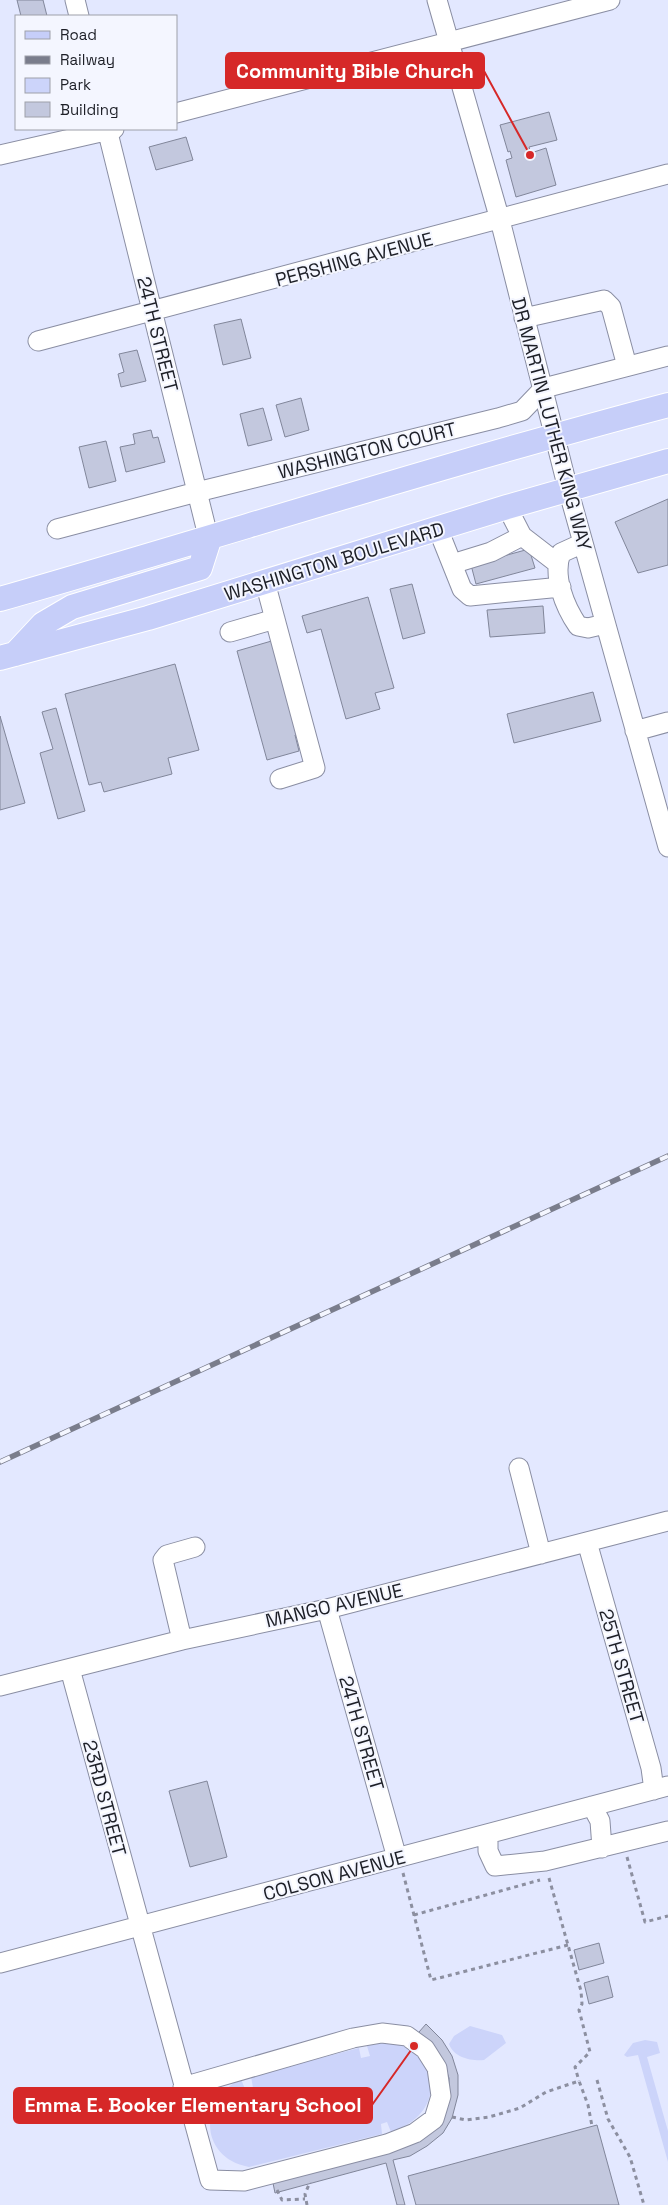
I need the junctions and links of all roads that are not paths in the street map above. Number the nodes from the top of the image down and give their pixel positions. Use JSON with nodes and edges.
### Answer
{"nodes":[{"id":1,"x":75,"y":0,"type":"edge"},
{"id":2,"x":437,"y":0,"type":"edge"},
{"id":3,"x":610,"y":0,"type":"edge"},
{"id":4,"x":79,"y":15,"type":"edge"},
{"id":5,"x":450,"y":41,"type":"junction"},
{"id":6,"x":178,"y":112,"type":"edge"},
{"id":7,"x":106,"y":130,"type":"edge"},
{"id":8,"x":110,"y":130,"type":"edge"},
{"id":9,"x":0,"y":155,"type":"edge"},
{"id":10,"x":668,"y":174,"type":"edge"},
{"id":11,"x":500,"y":220,"type":"junction"},
{"id":12,"x":153,"y":312,"type":"junction"},
{"id":13,"x":524,"y":318,"type":"junction"},
{"id":14,"x":38,"y":341,"type":"dead end"},
{"id":15,"x":668,"y":356,"type":"edge"},
{"id":16,"x":627,"y":366,"type":"junction"},
{"id":17,"x":544,"y":388,"type":"junction"},
{"id":18,"x":668,"y":405,"type":"edge"},
{"id":19,"x":555,"y":435,"type":"junction"},
{"id":20,"x":668,"y":461,"type":"edge"},
{"id":21,"x":568,"y":489,"type":"junction"},
{"id":22,"x":197,"y":492,"type":"junction"},
{"id":23,"x":507,"y":507,"type":"junction"},
{"id":24,"x":438,"y":529,"type":"junction"},
{"id":25,"x":57,"y":530,"type":"dead end"},
{"id":26,"x":522,"y":536,"type":"junction"},
{"id":27,"x":208,"y":540,"type":"junction"},
{"id":28,"x":583,"y":543,"type":"junction"},
{"id":29,"x":557,"y":563,"type":"junction"},
{"id":30,"x":452,"y":564,"type":"junction"},
{"id":31,"x":264,"y":582,"type":"junction"},
{"id":32,"x":561,"y":587,"type":"junction"},
{"id":33,"x":0,"y":599,"type":"edge"},
{"id":34,"x":275,"y":619,"type":"junction"},
{"id":35,"x":605,"y":624,"type":"junction"},
{"id":36,"x":230,"y":632,"type":"dead end"},
{"id":37,"x":8,"y":656,"type":"edge"},
{"id":38,"x":668,"y":722,"type":"edge"},
{"id":39,"x":636,"y":731,"type":"junction"},
{"id":40,"x":280,"y":778,"type":"dead end"},
{"id":41,"x":668,"y":847,"type":"edge"},
{"id":42,"x":519,"y":1468,"type":"dead end"},
{"id":43,"x":668,"y":1521,"type":"edge"},
{"id":44,"x":587,"y":1542,"type":"junction"},
{"id":45,"x":195,"y":1546,"type":"dead end"},
{"id":46,"x":541,"y":1554,"type":"junction"},
{"id":47,"x":327,"y":1609,"type":"junction"},
{"id":48,"x":182,"y":1640,"type":"junction"},
{"id":49,"x":70,"y":1668,"type":"junction"},
{"id":50,"x":0,"y":1686,"type":"edge"},
{"id":51,"x":661,"y":1788,"type":"edge"},
{"id":52,"x":592,"y":1806,"type":"junction"},
{"id":53,"x":668,"y":1831,"type":"edge"},
{"id":54,"x":488,"y":1834,"type":"junction"},
{"id":55,"x":602,"y":1848,"type":"junction"},
{"id":56,"x":397,"y":1858,"type":"junction"},
{"id":57,"x":139,"y":1926,"type":"junction"},
{"id":58,"x":0,"y":1963,"type":"edge"},
{"id":59,"x":183,"y":2087,"type":"junction"}],
"edges":[{"from":1,"to":4,"type":"street"},
{"from":2,"to":5,"type":"street","name":"DR MARTIN LUTHER KING WAY"},
{"from":3,"to":5,"type":"street"},
{"from":5,"to":6,"type":"street"},
{"from":5,"to":11,"type":"street","name":"DR MARTIN LUTHER KING WAY"},
{"from":7,"to":9,"type":"street"},
{"from":8,"to":12,"type":"street","name":"24TH STREET"},
{"from":10,"to":11,"type":"street","name":"PERSHING AVENUE"},
{"from":11,"to":12,"type":"street","name":"PERSHING AVENUE"},
{"from":11,"to":13,"type":"street","name":"DR MARTIN LUTHER KING WAY"},
{"from":12,"to":14,"type":"street","name":"PERSHING AVENUE"},
{"from":12,"to":22,"type":"street","name":"24TH STREET"},
{"from":13,"to":16,"type":"street"},
{"from":13,"to":17,"type":"street","name":"DR MARTIN LUTHER KING WAY"},
{"from":15,"to":16,"type":"street"},
{"from":16,"to":17,"type":"street"},
{"from":17,"to":19,"type":"street","name":"DR MARTIN LUTHER KING WAY"},
{"from":17,"to":22,"type":"street","name":"WASHINGTON COURT"},
{"from":18,"to":19,"type":"main road"},
{"from":19,"to":21,"type":"street","name":"DR MARTIN LUTHER KING WAY"},
{"from":19,"to":27,"type":"main road"},
{"from":20,"to":21,"type":"main road","name":"WASHINGTON BOULEVARD"},
{"from":21,"to":23,"type":"main road","name":"WASHINGTON BOULEVARD"},
{"from":21,"to":28,"type":"street","name":"DR MARTIN LUTHER KING WAY"},
{"from":22,"to":25,"type":"street","name":"WASHINGTON COURT"},
{"from":22,"to":27,"type":"street","name":"24TH STREET"},
{"from":23,"to":24,"type":"main road","name":"WASHINGTON BOULEVARD"},
{"from":23,"to":26,"type":"street"},
{"from":24,"to":30,"type":"street"},
{"from":24,"to":31,"type":"main road","name":"WASHINGTON BOULEVARD"},
{"from":26,"to":29,"type":"street"},
{"from":26,"to":30,"type":"street"},
{"from":27,"to":33,"type":"main road"},
{"from":27,"to":37,"type":"main road"},
{"from":28,"to":29,"type":"street"},
{"from":28,"to":35,"type":"street","name":"DR MARTIN LUTHER KING WAY"},
{"from":29,"to":32,"type":"street"},
{"from":30,"to":32,"type":"street"},
{"from":31,"to":34,"type":"street"},
{"from":31,"to":37,"type":"main road","name":"WASHINGTON BOULEVARD"},
{"from":32,"to":35,"type":"street"},
{"from":34,"to":36,"type":"street"},
{"from":34,"to":40,"type":"street"},
{"from":35,"to":39,"type":"street","name":"DR MARTIN LUTHER KING WAY"},
{"from":38,"to":39,"type":"street"},
{"from":39,"to":41,"type":"street","name":"DR MARTIN LUTHER KING WAY"},
{"from":42,"to":46,"type":"street"},
{"from":43,"to":44,"type":"street","name":"MANGO AVENUE"},
{"from":44,"to":46,"type":"street","name":"MANGO AVENUE"},
{"from":44,"to":51,"type":"street","name":"25TH STREET"},
{"from":45,"to":48,"type":"street"},
{"from":46,"to":47,"type":"street","name":"MANGO AVENUE"},
{"from":47,"to":48,"type":"street","name":"MANGO AVENUE"},
{"from":47,"to":56,"type":"street","name":"24TH STREET"},
{"from":48,"to":49,"type":"street","name":"MANGO AVENUE"},
{"from":49,"to":50,"type":"street","name":"MANGO AVENUE"},
{"from":49,"to":57,"type":"street","name":"23RD STREET"},
{"from":51,"to":52,"type":"street","name":"COLSON AVENUE"},
{"from":52,"to":54,"type":"street","name":"COLSON AVENUE"},
{"from":52,"to":55,"type":"street"},
{"from":53,"to":55,"type":"street"},
{"from":54,"to":55,"type":"street"},
{"from":54,"to":56,"type":"street","name":"COLSON AVENUE"},
{"from":56,"to":57,"type":"street","name":"COLSON AVENUE"},
{"from":57,"to":58,"type":"street","name":"COLSON AVENUE"},
{"from":57,"to":59,"type":"street","name":"23RD STREET"},
{"from":59,"to":59,"type":"street","name":"23RD STREET"}]}
